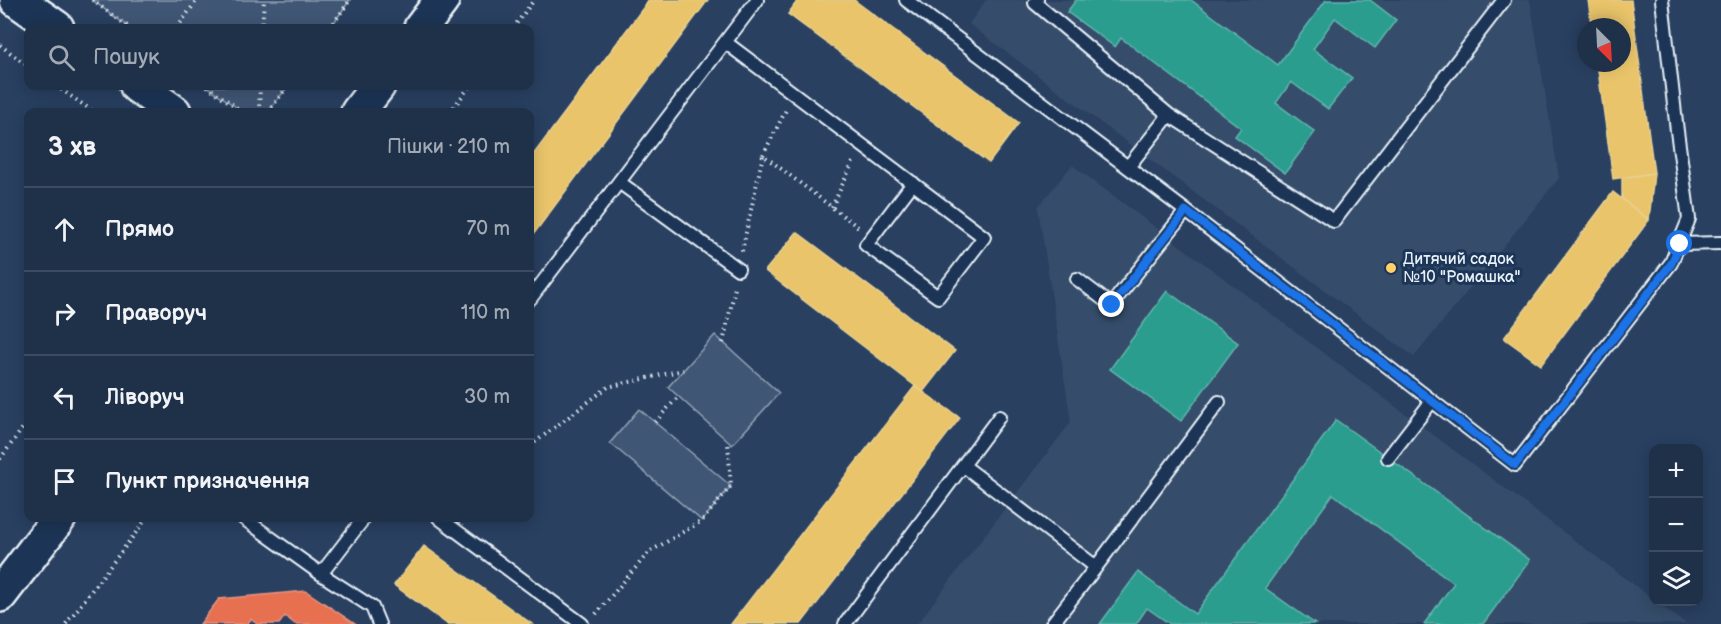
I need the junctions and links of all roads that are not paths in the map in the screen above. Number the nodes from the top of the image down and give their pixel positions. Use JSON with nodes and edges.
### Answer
{"nodes":[{"id":1,"x":17,"y":0,"type":"edge"},
{"id":2,"x":442,"y":0,"type":"edge"},
{"id":3,"x":757,"y":0,"type":"edge"},
{"id":4,"x":906,"y":0,"type":"edge"},
{"id":5,"x":1037,"y":0,"type":"edge"},
{"id":6,"x":1504,"y":0,"type":"edge"},
{"id":7,"x":1662,"y":0,"type":"edge"},
{"id":8,"x":51,"y":24,"type":"edge"},
{"id":9,"x":424,"y":24,"type":"edge"},
{"id":10,"x":725,"y":42,"type":"junction"},
{"id":11,"x":143,"y":90,"type":"edge"},
{"id":12,"x":375,"y":90,"type":"edge"},
{"id":13,"x":168,"y":108,"type":"edge"},
{"id":14,"x":361,"y":108,"type":"edge"},
{"id":15,"x":1169,"y":115,"type":"junction"},
{"id":16,"x":1128,"y":168,"type":"junction"},
{"id":17,"x":619,"y":182,"type":"junction"},
{"id":18,"x":913,"y":183,"type":"junction"},
{"id":19,"x":1186,"y":211,"type":"junction"},
{"id":20,"x":1721,"y":243,"type":"edge"},
{"id":21,"x":1680,"y":244,"type":"junction"},
{"id":22,"x":738,"y":269,"type":"road end"},
{"id":23,"x":1077,"y":279,"type":"dead end"},
{"id":24,"x":534,"y":294,"type":"edge"},
{"id":25,"x":1432,"y":401,"type":"junction"},
{"id":26,"x":1219,"y":402,"type":"dead end"},
{"id":27,"x":999,"y":417,"type":"dead end"},
{"id":28,"x":1388,"y":458,"type":"dead end"},
{"id":29,"x":964,"y":466,"type":"junction"},
{"id":30,"x":56,"y":522,"type":"edge"},
{"id":31,"x":249,"y":522,"type":"edge"},
{"id":32,"x":361,"y":522,"type":"edge"},
{"id":33,"x":444,"y":522,"type":"edge"},
{"id":34,"x":1096,"y":567,"type":"junction"},
{"id":35,"x":321,"y":574,"type":"junction"},
{"id":36,"x":0,"y":596,"type":"edge"},
{"id":37,"x":379,"y":624,"type":"edge"},
{"id":38,"x":582,"y":624,"type":"edge"},
{"id":39,"x":845,"y":624,"type":"edge"},
{"id":40,"x":1052,"y":624,"type":"edge"}],
"edges":[{"from":1,"to":8,"type":"street"},
{"from":2,"to":9,"type":"street"},
{"from":3,"to":10,"type":"lane"},
{"from":4,"to":16,"type":"lane"},
{"from":5,"to":15,"type":"lane"},
{"from":6,"to":15,"type":"lane"},
{"from":7,"to":21,"type":"lane"},
{"from":10,"to":17,"type":"lane"},
{"from":10,"to":18,"type":"lane"},
{"from":11,"to":13,"type":"street"},
{"from":12,"to":14,"type":"street"},
{"from":15,"to":16,"type":"lane"},
{"from":16,"to":19,"type":"lane"},
{"from":17,"to":22,"type":"lane"},
{"from":17,"to":24,"type":"lane"},
{"from":18,"to":18,"type":"lane"},
{"from":19,"to":23,"type":"lane"},
{"from":19,"to":25,"type":"lane"},
{"from":20,"to":21,"type":"lane"},
{"from":21,"to":25,"type":"lane"},
{"from":25,"to":28,"type":"lane"},
{"from":26,"to":34,"type":"lane"},
{"from":27,"to":29,"type":"lane"},
{"from":29,"to":34,"type":"lane"},
{"from":29,"to":39,"type":"lane"},
{"from":30,"to":36,"type":"street"},
{"from":31,"to":35,"type":"lane"},
{"from":32,"to":35,"type":"lane"},
{"from":33,"to":38,"type":"lane"},
{"from":34,"to":40,"type":"lane"},
{"from":35,"to":37,"type":"lane"}]}
